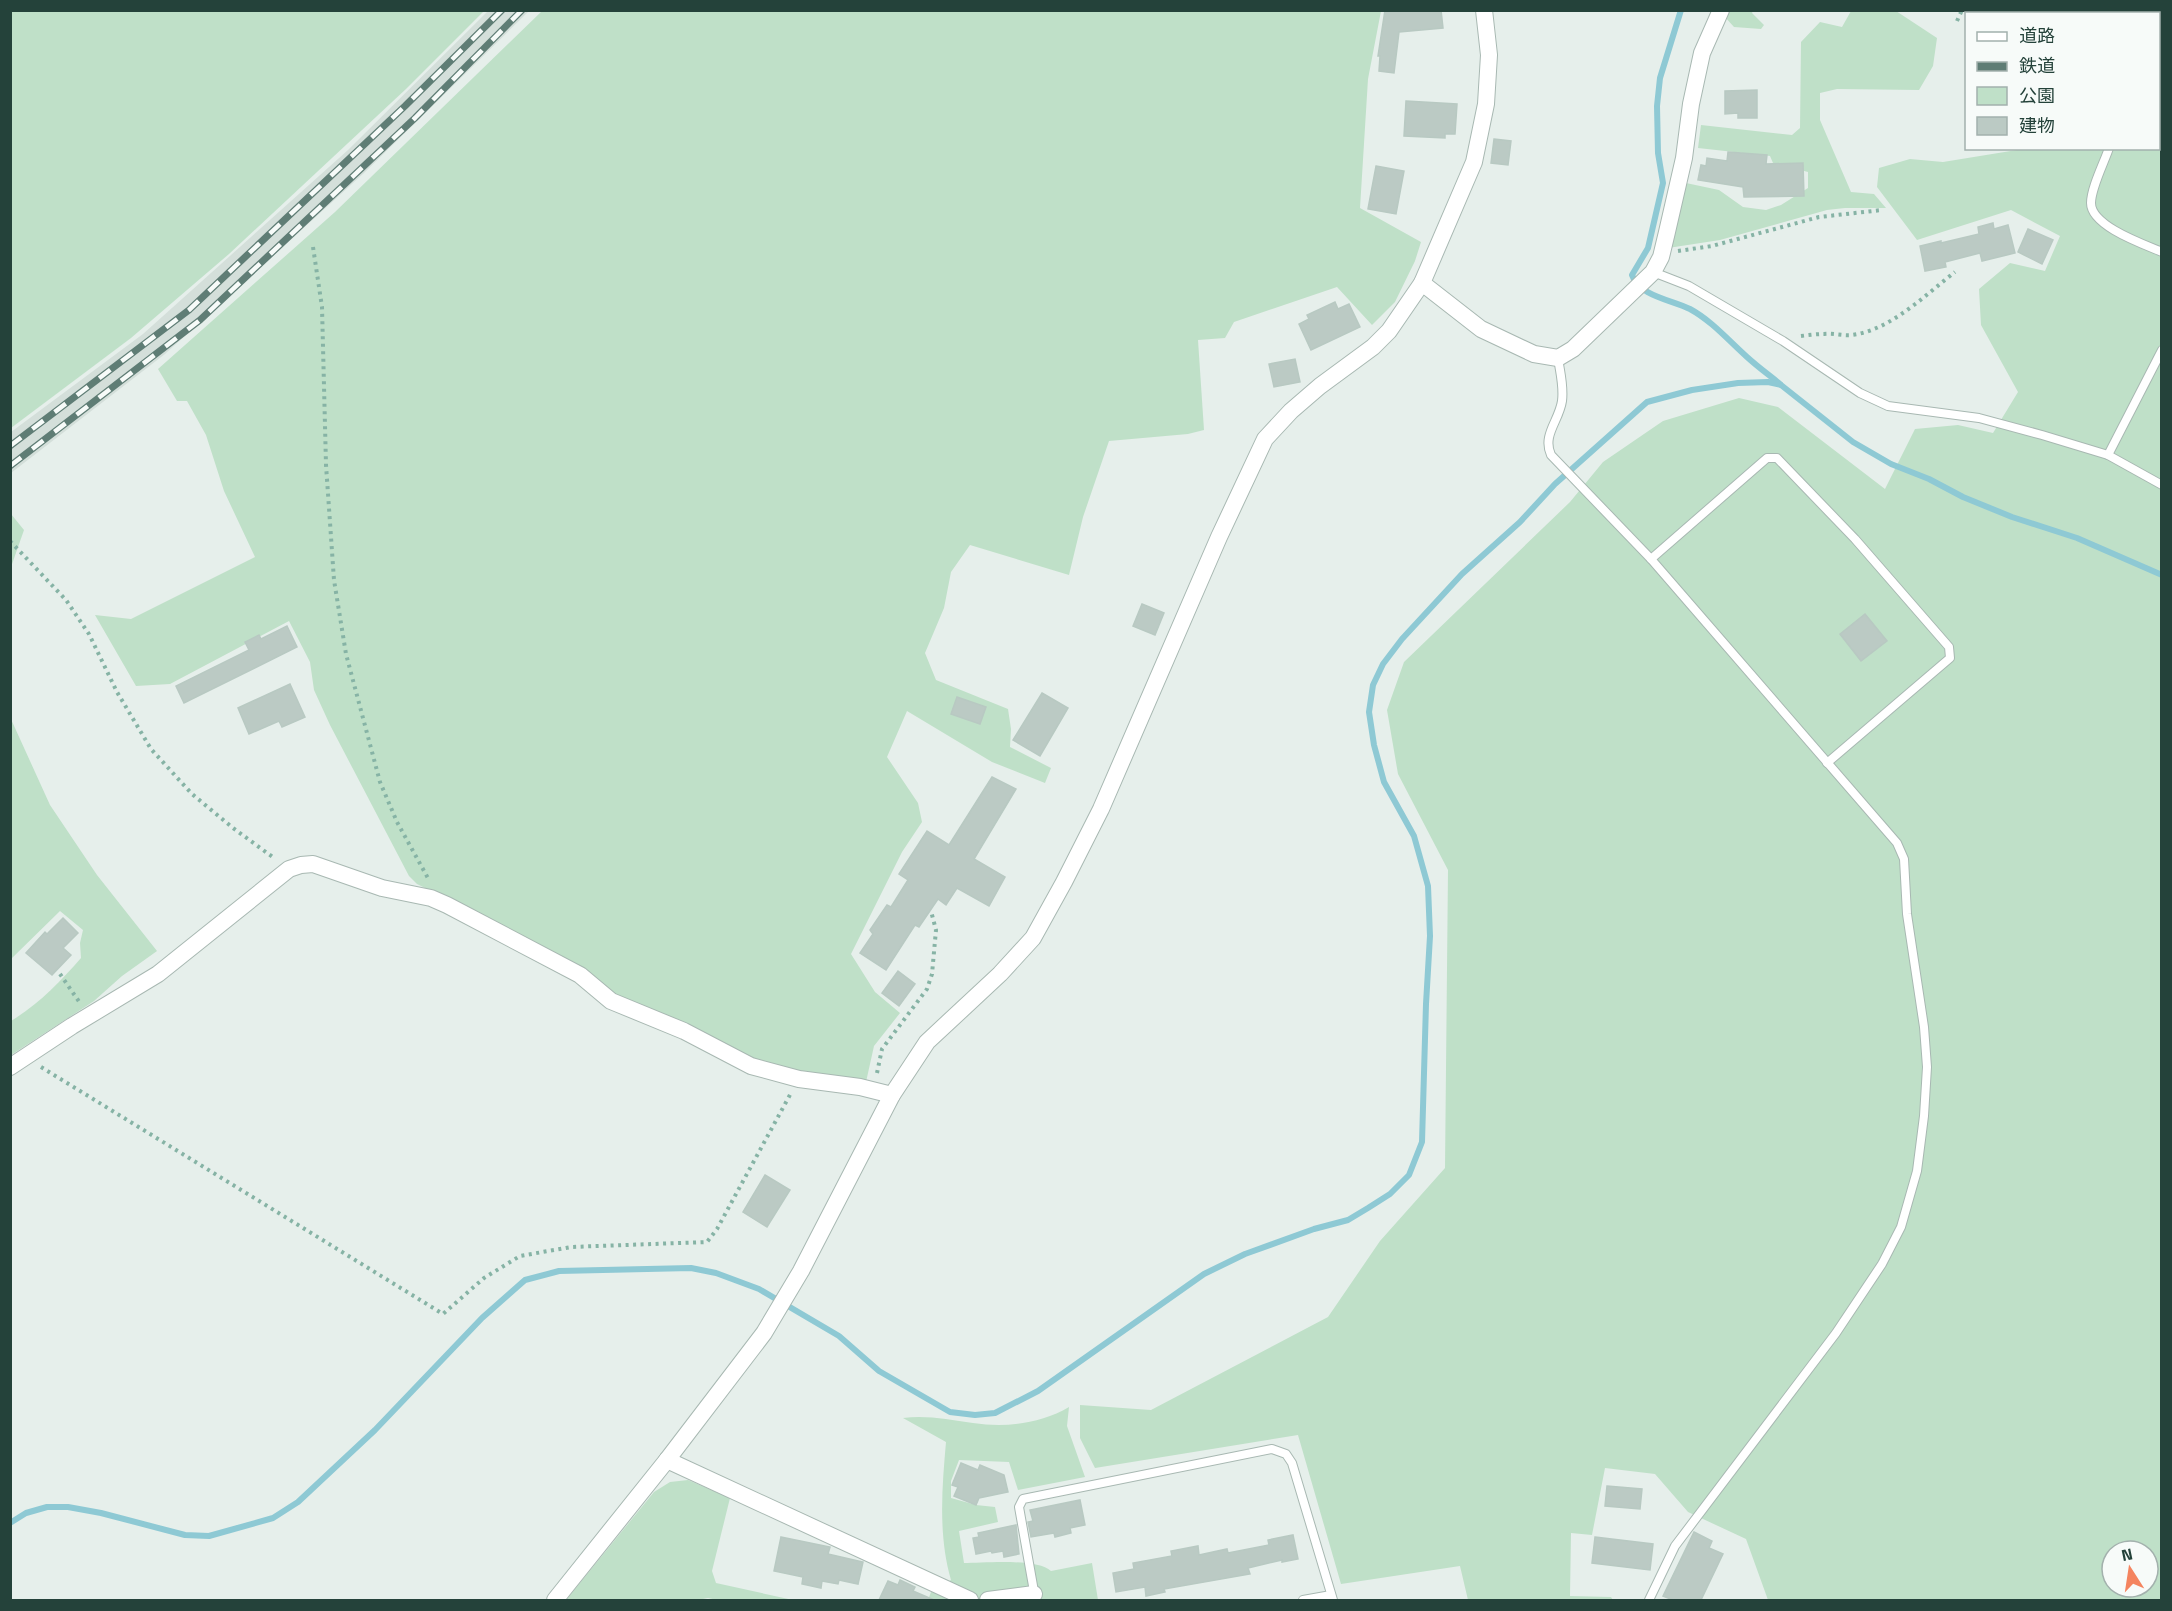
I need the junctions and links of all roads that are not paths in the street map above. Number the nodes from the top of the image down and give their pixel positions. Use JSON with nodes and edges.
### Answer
{"nodes":[{"id":1,"x":1484,"y":10,"type":"edge"},
{"id":2,"x":1721,"y":10,"type":"edge"},
{"id":3,"x":2108,"y":150,"type":"edge"},
{"id":4,"x":2162,"y":252,"type":"edge"},
{"id":5,"x":1653,"y":272,"type":"junction"},
{"id":6,"x":1422,"y":283,"type":"junction"},
{"id":7,"x":2161,"y":354,"type":"edge"},
{"id":8,"x":1558,"y":358,"type":"junction"},
{"id":9,"x":2108,"y":455,"type":"junction"},
{"id":10,"x":2162,"y":485,"type":"edge"},
{"id":11,"x":1651,"y":559,"type":"junction"},
{"id":12,"x":1827,"y":763,"type":"junction"},
{"id":13,"x":10,"y":1067,"type":"edge"},
{"id":14,"x":892,"y":1095,"type":"junction"},
{"id":15,"x":667,"y":1461,"type":"junction"},
{"id":16,"x":1035,"y":1597,"type":"edge"},
{"id":17,"x":1332,"y":1598,"type":"edge"},
{"id":18,"x":555,"y":1600,"type":"edge"},
{"id":19,"x":970,"y":1600,"type":"edge"},
{"id":20,"x":988,"y":1600,"type":"edge"},
{"id":21,"x":1303,"y":1600,"type":"edge"},
{"id":22,"x":1649,"y":1600,"type":"edge"}],
"edges":[{"from":1,"to":6,"type":"street"},
{"from":2,"to":5,"type":"street"},
{"from":3,"to":4,"type":"lane"},
{"from":5,"to":8,"type":"street"},
{"from":5,"to":9,"type":"lane"},
{"from":6,"to":8,"type":"street"},
{"from":6,"to":14,"type":"street"},
{"from":7,"to":9,"type":"lane"},
{"from":8,"to":11,"type":"lane"},
{"from":9,"to":10,"type":"lane"},
{"from":11,"to":12,"type":"lane"},
{"from":11,"to":12,"type":"lane"},
{"from":12,"to":22,"type":"lane"},
{"from":13,"to":14,"type":"street"},
{"from":14,"to":15,"type":"street"},
{"from":15,"to":18,"type":"street"},
{"from":15,"to":19,"type":"street"},
{"from":16,"to":17,"type":"lane"},
{"from":16,"to":20,"type":"street"},
{"from":17,"to":21,"type":"lane"}]}
